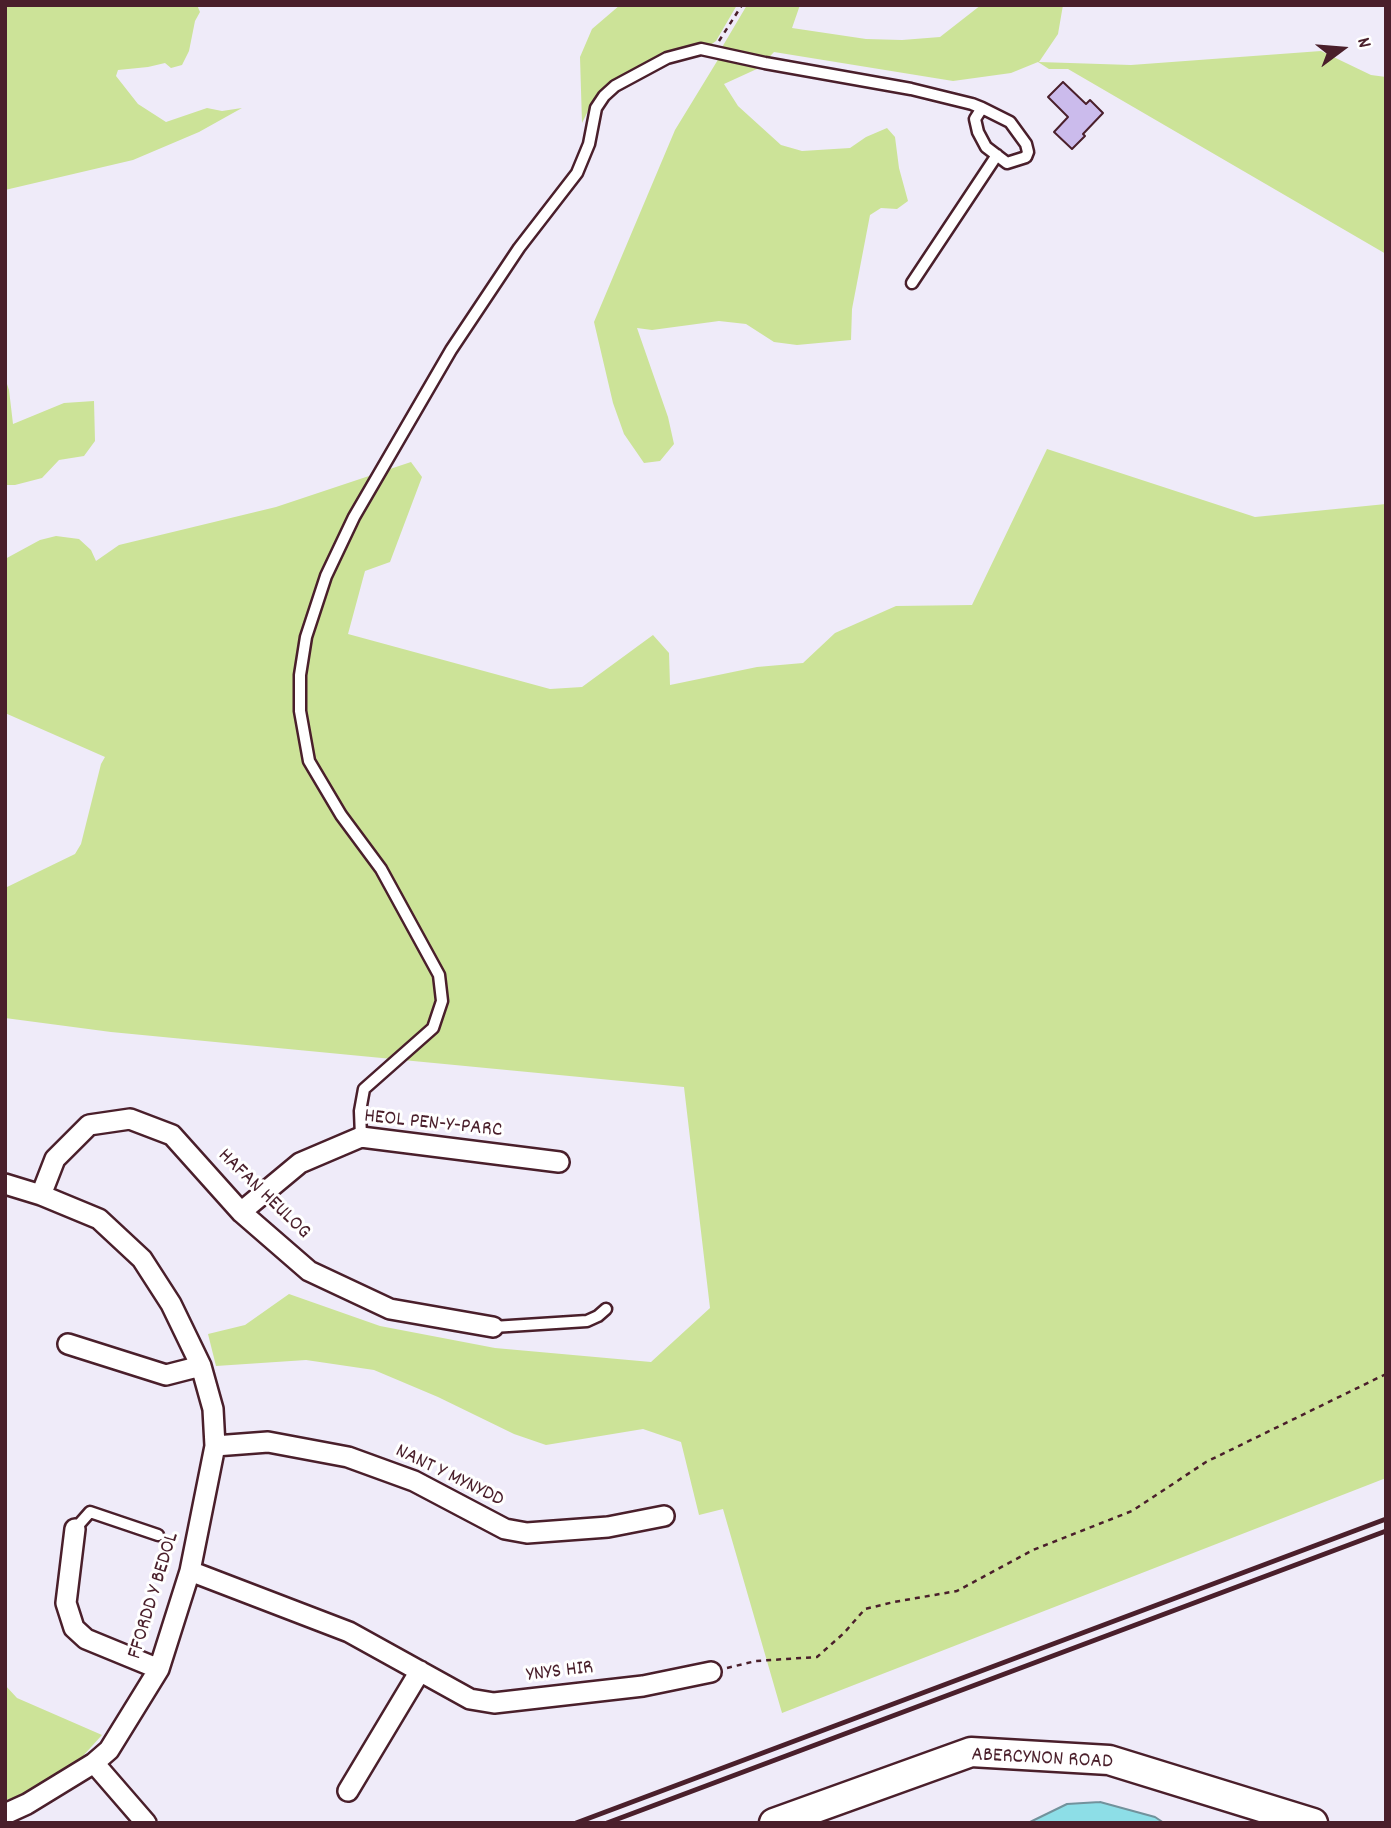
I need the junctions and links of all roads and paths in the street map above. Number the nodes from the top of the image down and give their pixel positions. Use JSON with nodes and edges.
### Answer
{"nodes":[{"id":1,"x":742,"y":5,"type":"edge"},
{"id":2,"x":712,"y":51,"type":"junction"},
{"id":3,"x":982,"y":108,"type":"junction"},
{"id":4,"x":997,"y":155,"type":"junction"},
{"id":5,"x":912,"y":283,"type":"dead end"},
{"id":6,"x":361,"y":1137,"type":"junction"},
{"id":7,"x":559,"y":1162,"type":"dead end"},
{"id":8,"x":5,"y":1184,"type":"edge"},
{"id":9,"x":41,"y":1195,"type":"junction"},
{"id":10,"x":241,"y":1212,"type":"junction"},
{"id":11,"x":606,"y":1309,"type":"dead end"},
{"id":12,"x":493,"y":1327,"type":"joint"},
{"id":13,"x":68,"y":1344,"type":"dead end"},
{"id":14,"x":201,"y":1366,"type":"junction"},
{"id":15,"x":1386,"y":1374,"type":"edge"},
{"id":16,"x":215,"y":1446,"type":"junction"},
{"id":17,"x":664,"y":1516,"type":"dead end"},
{"id":18,"x":75,"y":1529,"type":"joint"},
{"id":19,"x":158,"y":1535,"type":"dead end"},
{"id":20,"x":190,"y":1571,"type":"junction"},
{"id":21,"x":159,"y":1669,"type":"junction"},
{"id":22,"x":420,"y":1671,"type":"junction"},
{"id":23,"x":711,"y":1672,"type":"joint"},
{"id":24,"x":94,"y":1763,"type":"junction"},
{"id":25,"x":348,"y":1791,"type":"dead end"},
{"id":26,"x":5,"y":1814,"type":"edge"},
{"id":27,"x":146,"y":1823,"type":"edge"},
{"id":28,"x":774,"y":1823,"type":"edge"},
{"id":29,"x":1313,"y":1823,"type":"edge"}],
"edges":[{"from":1,"to":2,"type":"path"},
{"from":2,"to":3,"type":"lane"},
{"from":2,"to":6,"type":"lane"},
{"from":3,"to":4,"type":"lane"},
{"from":3,"to":4,"type":"lane"},
{"from":4,"to":5,"type":"lane"},
{"from":6,"to":7,"type":"street","name":"HEOL PEN-Y-PARC"},
{"from":6,"to":10,"type":"street","name":"HEOL PEN-Y-PARC"},
{"from":8,"to":9,"type":"street"},
{"from":9,"to":10,"type":"street","name":"HAFAN HEULOG"},
{"from":9,"to":14,"type":"street","name":"FFORDD Y BEDOL"},
{"from":10,"to":12,"type":"street","name":"HAFAN HEULOG"},
{"from":11,"to":12,"type":"lane"},
{"from":13,"to":14,"type":"street"},
{"from":14,"to":16,"type":"street","name":"FFORDD Y BEDOL"},
{"from":15,"to":23,"type":"path"},
{"from":16,"to":17,"type":"street","name":"NANT Y MYNYDD"},
{"from":16,"to":20,"type":"street","name":"FFORDD Y BEDOL"},
{"from":18,"to":19,"type":"lane"},
{"from":18,"to":21,"type":"street"},
{"from":20,"to":21,"type":"street","name":"FFORDD Y BEDOL"},
{"from":20,"to":22,"type":"street","name":"YNYS HIR"},
{"from":21,"to":24,"type":"street","name":"FFORDD Y BEDOL"},
{"from":22,"to":23,"type":"street","name":"YNYS HIR"},
{"from":22,"to":25,"type":"street"},
{"from":24,"to":26,"type":"street","name":"FFORDD Y BEDOL"},
{"from":24,"to":27,"type":"street"},
{"from":28,"to":29,"type":"street","name":"ABERCYNON ROAD"}]}
